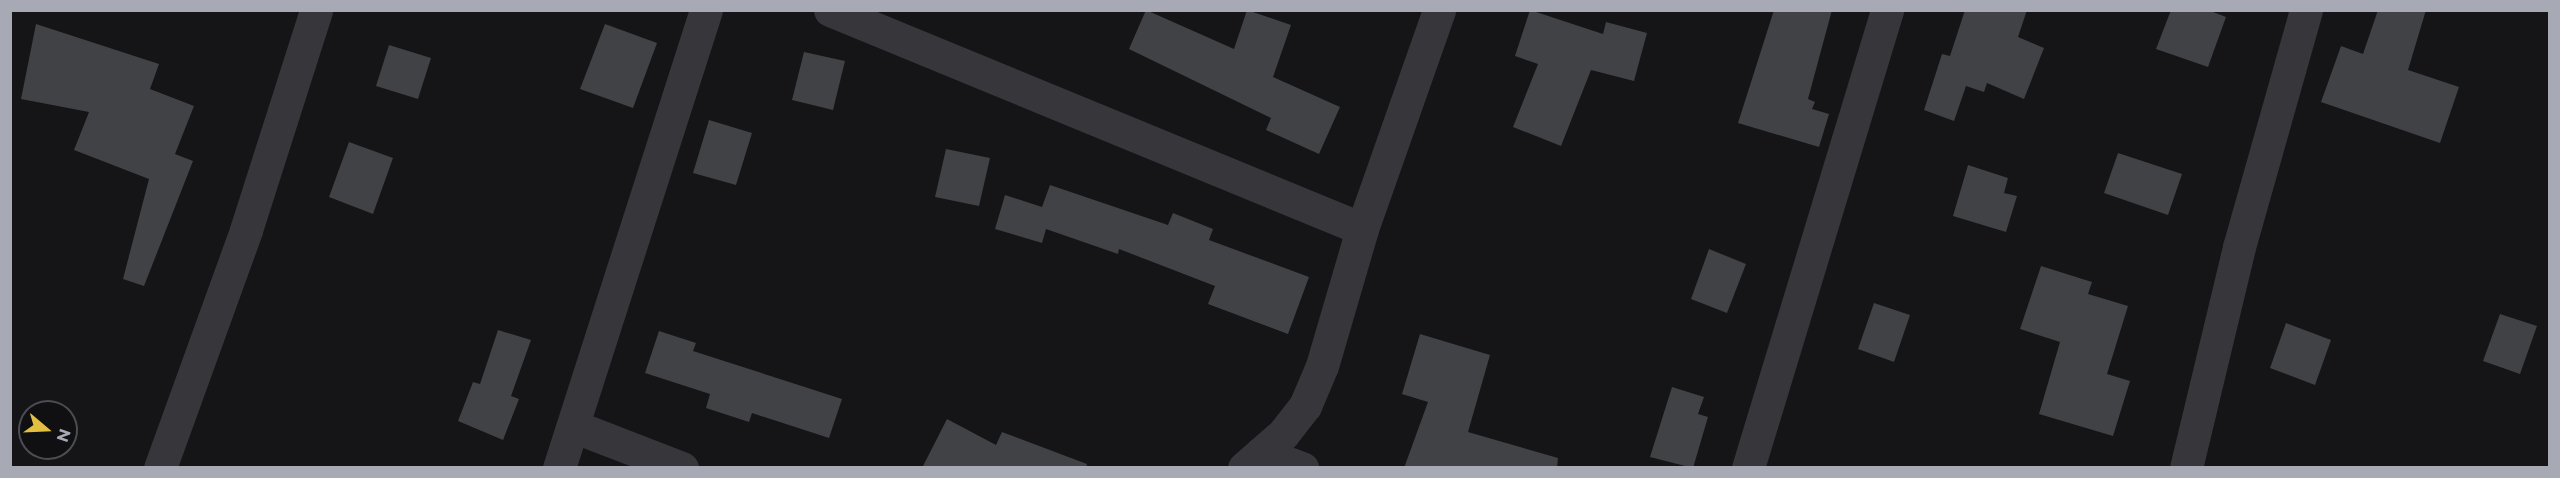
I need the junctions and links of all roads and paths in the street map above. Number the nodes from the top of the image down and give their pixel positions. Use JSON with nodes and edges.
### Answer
{"nodes":[{"id":1,"x":316,"y":10,"type":"edge"},
{"id":2,"x":706,"y":10,"type":"edge"},
{"id":3,"x":830,"y":10,"type":"edge"},
{"id":4,"x":1440,"y":10,"type":"edge"},
{"id":5,"x":1887,"y":10,"type":"edge"},
{"id":6,"x":2306,"y":10,"type":"edge"},
{"id":7,"x":1362,"y":230,"type":"junction"},
{"id":8,"x":573,"y":426,"type":"junction"},
{"id":9,"x":1252,"y":460,"type":"edge"},
{"id":10,"x":160,"y":468,"type":"edge"},
{"id":11,"x":559,"y":468,"type":"edge"},
{"id":12,"x":682,"y":468,"type":"edge"},
{"id":13,"x":1302,"y":468,"type":"edge"},
{"id":14,"x":1748,"y":468,"type":"edge"},
{"id":15,"x":2186,"y":468,"type":"edge"}],
"edges":[{"from":1,"to":10,"type":"street"},
{"from":2,"to":8,"type":"street"},
{"from":3,"to":7,"type":"street"},
{"from":4,"to":7,"type":"street"},
{"from":5,"to":14,"type":"street"},
{"from":6,"to":15,"type":"street"},
{"from":7,"to":9,"type":"street"},
{"from":8,"to":11,"type":"street"},
{"from":8,"to":12,"type":"street"},
{"from":9,"to":13,"type":"street"}]}
